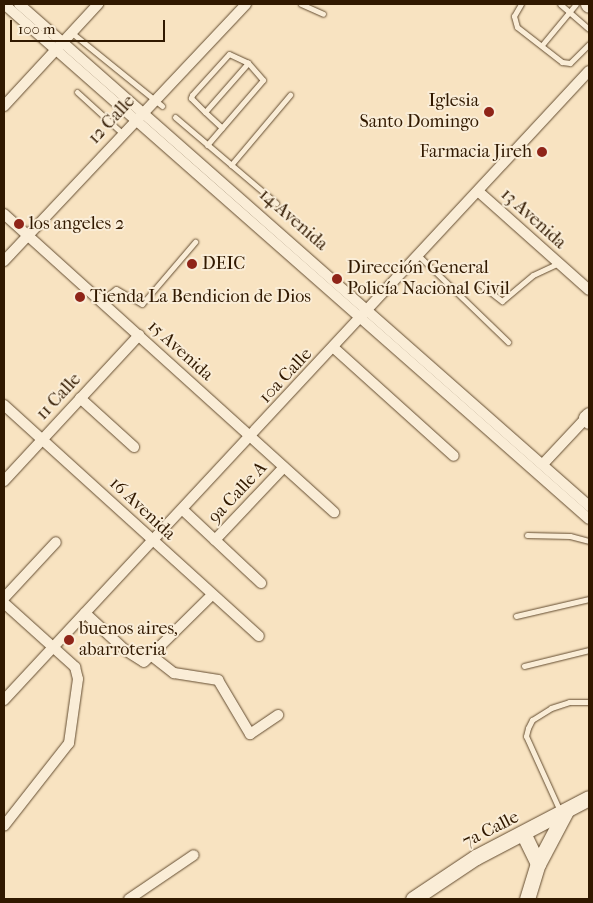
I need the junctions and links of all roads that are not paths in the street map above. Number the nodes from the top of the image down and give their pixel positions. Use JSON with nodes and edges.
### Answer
{"nodes":[{"id":1,"x":4,"y":4,"type":"edge"},
{"id":2,"x":19,"y":4,"type":"edge"},
{"id":3,"x":98,"y":4,"type":"edge"},
{"id":4,"x":246,"y":4,"type":"edge"},
{"id":5,"x":301,"y":4,"type":"edge"},
{"id":6,"x":521,"y":4,"type":"edge"},
{"id":7,"x":560,"y":4,"type":"edge"},
{"id":8,"x":576,"y":4,"type":"edge"},
{"id":9,"x":569,"y":12,"type":"junction"},
{"id":10,"x":323,"y":14,"type":"dead end"},
{"id":11,"x":589,"y":30,"type":"edge"},
{"id":12,"x":71,"y":33,"type":"junction"},
{"id":13,"x":589,"y":44,"type":"edge"},
{"id":14,"x":542,"y":45,"type":"junction"},
{"id":15,"x":59,"y":46,"type":"junction"},
{"id":16,"x":248,"y":63,"type":"junction"},
{"id":17,"x":589,"y":71,"type":"edge"},
{"id":18,"x":76,"y":92,"type":"dead end"},
{"id":19,"x":290,"y":95,"type":"dead end"},
{"id":20,"x":152,"y":101,"type":"junction"},
{"id":21,"x":4,"y":106,"type":"edge"},
{"id":22,"x":162,"y":106,"type":"dead end"},
{"id":23,"x":205,"y":112,"type":"junction"},
{"id":24,"x":138,"y":116,"type":"junction"},
{"id":25,"x":175,"y":117,"type":"dead end"},
{"id":26,"x":222,"y":128,"type":"junction"},
{"id":27,"x":122,"y":133,"type":"junction"},
{"id":28,"x":207,"y":145,"type":"junction"},
{"id":29,"x":231,"y":165,"type":"junction"},
{"id":30,"x":479,"y":192,"type":"junction"},
{"id":31,"x":276,"y":203,"type":"dead end"},
{"id":32,"x":4,"y":214,"type":"edge"},
{"id":33,"x":27,"y":235,"type":"junction"},
{"id":34,"x":195,"y":242,"type":"dead end"},
{"id":35,"x":419,"y":256,"type":"junction"},
{"id":36,"x":4,"y":261,"type":"edge"},
{"id":37,"x":559,"y":263,"type":"junction"},
{"id":38,"x":480,"y":284,"type":"dead end"},
{"id":39,"x":589,"y":290,"type":"edge"},
{"id":40,"x":100,"y":302,"type":"junction"},
{"id":41,"x":368,"y":311,"type":"junction"},
{"id":42,"x":361,"y":319,"type":"junction"},
{"id":43,"x":139,"y":335,"type":"junction"},
{"id":44,"x":508,"y":342,"type":"dead end"},
{"id":45,"x":334,"y":348,"type":"junction"},
{"id":46,"x":80,"y":398,"type":"junction"},
{"id":47,"x":4,"y":405,"type":"edge"},
{"id":48,"x":588,"y":418,"type":"edge"},
{"id":49,"x":251,"y":437,"type":"junction"},
{"id":50,"x":42,"y":440,"type":"junction"},
{"id":51,"x":134,"y":447,"type":"dead end"},
{"id":52,"x":454,"y":456,"type":"dead end"},
{"id":53,"x":543,"y":464,"type":"junction"},
{"id":54,"x":284,"y":467,"type":"junction"},
{"id":55,"x":4,"y":482,"type":"edge"},
{"id":56,"x":589,"y":506,"type":"edge"},
{"id":57,"x":183,"y":510,"type":"junction"},
{"id":58,"x":334,"y":512,"type":"dead end"},
{"id":59,"x":589,"y":519,"type":"edge"},
{"id":60,"x":527,"y":535,"type":"dead end"},
{"id":61,"x":215,"y":540,"type":"junction"},
{"id":62,"x":153,"y":541,"type":"junction"},
{"id":63,"x":589,"y":541,"type":"edge"},
{"id":64,"x":56,"y":542,"type":"dead end"},
{"id":65,"x":261,"y":584,"type":"dead end"},
{"id":66,"x":212,"y":596,"type":"junction"},
{"id":67,"x":4,"y":598,"type":"edge"},
{"id":68,"x":589,"y":599,"type":"edge"},
{"id":69,"x":4,"y":603,"type":"edge"},
{"id":70,"x":85,"y":613,"type":"junction"},
{"id":71,"x":516,"y":616,"type":"dead end"},
{"id":72,"x":259,"y":636,"type":"dead end"},
{"id":73,"x":54,"y":647,"type":"junction"},
{"id":74,"x":589,"y":650,"type":"edge"},
{"id":75,"x":148,"y":659,"type":"junction"},
{"id":76,"x":524,"y":666,"type":"dead end"},
{"id":77,"x":4,"y":700,"type":"edge"},
{"id":78,"x":589,"y":702,"type":"edge"},
{"id":79,"x":278,"y":715,"type":"dead end"},
{"id":80,"x":589,"y":798,"type":"edge"},
{"id":81,"x":564,"y":812,"type":"junction"},
{"id":82,"x":4,"y":826,"type":"edge"},
{"id":83,"x":524,"y":835,"type":"junction"},
{"id":84,"x":194,"y":855,"type":"dead end"},
{"id":85,"x":538,"y":864,"type":"junction"},
{"id":86,"x":128,"y":899,"type":"edge"},
{"id":87,"x":413,"y":899,"type":"edge"},
{"id":88,"x":526,"y":899,"type":"edge"}],
"edges":[{"from":1,"to":15,"type":"street","name":"14 Avenida"},
{"from":2,"to":15,"type":"street","name":"14 Avenida"},
{"from":3,"to":12,"type":"street"},
{"from":4,"to":20,"type":"street","name":"12 Calle"},
{"from":5,"to":10,"type":"lane"},
{"from":6,"to":14,"type":"lane"},
{"from":7,"to":9,"type":"lane"},
{"from":8,"to":9,"type":"lane"},
{"from":9,"to":11,"type":"lane"},
{"from":9,"to":14,"type":"lane"},
{"from":12,"to":15,"type":"street"},
{"from":12,"to":20,"type":"lane"},
{"from":13,"to":14,"type":"lane"},
{"from":15,"to":21,"type":"street"},
{"from":15,"to":24,"type":"street","name":"14 Avenida"},
{"from":16,"to":23,"type":"lane"},
{"from":16,"to":23,"type":"lane"},
{"from":16,"to":26,"type":"lane"},
{"from":17,"to":30,"type":"street","name":"10a Calle"},
{"from":18,"to":27,"type":"lane"},
{"from":19,"to":29,"type":"lane"},
{"from":20,"to":22,"type":"lane"},
{"from":20,"to":24,"type":"street","name":"12 Calle"},
{"from":23,"to":26,"type":"lane"},
{"from":24,"to":27,"type":"street","name":"12 Calle"},
{"from":24,"to":41,"type":"street","name":"14 Avenida"},
{"from":24,"to":42,"type":"street","name":"14 Avenida"},
{"from":25,"to":28,"type":"lane"},
{"from":26,"to":28,"type":"lane"},
{"from":27,"to":33,"type":"street","name":"12 Calle"},
{"from":28,"to":29,"type":"lane"},
{"from":29,"to":31,"type":"lane"},
{"from":30,"to":35,"type":"street","name":"10a Calle"},
{"from":30,"to":37,"type":"street","name":"13 Avenida"},
{"from":32,"to":33,"type":"street","name":"15 Avenida"},
{"from":33,"to":36,"type":"street","name":"12 Calle"},
{"from":33,"to":40,"type":"street","name":"15 Avenida"},
{"from":34,"to":40,"type":"lane"},
{"from":35,"to":41,"type":"street","name":"10a Calle"},
{"from":35,"to":44,"type":"lane"},
{"from":37,"to":38,"type":"lane"},
{"from":37,"to":39,"type":"street","name":"13 Avenida"},
{"from":40,"to":43,"type":"street","name":"15 Avenida"},
{"from":41,"to":42,"type":"street","name":"10a Calle"},
{"from":41,"to":53,"type":"street","name":"14 Avenida"},
{"from":42,"to":45,"type":"street","name":"10a Calle"},
{"from":42,"to":59,"type":"street","name":"14 Avenida"},
{"from":43,"to":46,"type":"street","name":"11 Calle"},
{"from":43,"to":49,"type":"street","name":"15 Avenida"},
{"from":45,"to":49,"type":"street","name":"10a Calle"},
{"from":45,"to":52,"type":"street"},
{"from":46,"to":50,"type":"street","name":"11 Calle"},
{"from":46,"to":51,"type":"street"},
{"from":47,"to":50,"type":"street","name":"16 Avenida"},
{"from":48,"to":53,"type":"street"},
{"from":49,"to":54,"type":"street","name":"15 Avenida"},
{"from":49,"to":57,"type":"street","name":"10a Calle"},
{"from":50,"to":55,"type":"street","name":"11 Calle"},
{"from":50,"to":62,"type":"street","name":"16 Avenida"},
{"from":53,"to":56,"type":"street","name":"14 Avenida"},
{"from":54,"to":58,"type":"street","name":"15 Avenida"},
{"from":54,"to":61,"type":"street","name":"9a Calle A"},
{"from":57,"to":61,"type":"street"},
{"from":57,"to":62,"type":"street","name":"10a Calle"},
{"from":60,"to":63,"type":"lane"},
{"from":61,"to":65,"type":"street"},
{"from":62,"to":66,"type":"street","name":"16 Avenida"},
{"from":62,"to":70,"type":"street","name":"10a Calle"},
{"from":64,"to":67,"type":"street"},
{"from":66,"to":72,"type":"street","name":"16 Avenida"},
{"from":66,"to":75,"type":"street"},
{"from":68,"to":71,"type":"lane"},
{"from":69,"to":73,"type":"street"},
{"from":70,"to":73,"type":"street","name":"10a Calle"},
{"from":70,"to":75,"type":"street"},
{"from":73,"to":77,"type":"street","name":"10a Calle"},
{"from":73,"to":82,"type":"street"},
{"from":74,"to":76,"type":"lane"},
{"from":75,"to":79,"type":"street"},
{"from":78,"to":81,"type":"lane"},
{"from":80,"to":81,"type":"main road","name":"7a Calle"},
{"from":81,"to":83,"type":"main road","name":"7a Calle"},
{"from":81,"to":85,"type":"main road"},
{"from":83,"to":85,"type":"main road"},
{"from":83,"to":87,"type":"main road","name":"7a Calle"},
{"from":84,"to":86,"type":"street"},
{"from":85,"to":88,"type":"main road"}]}
